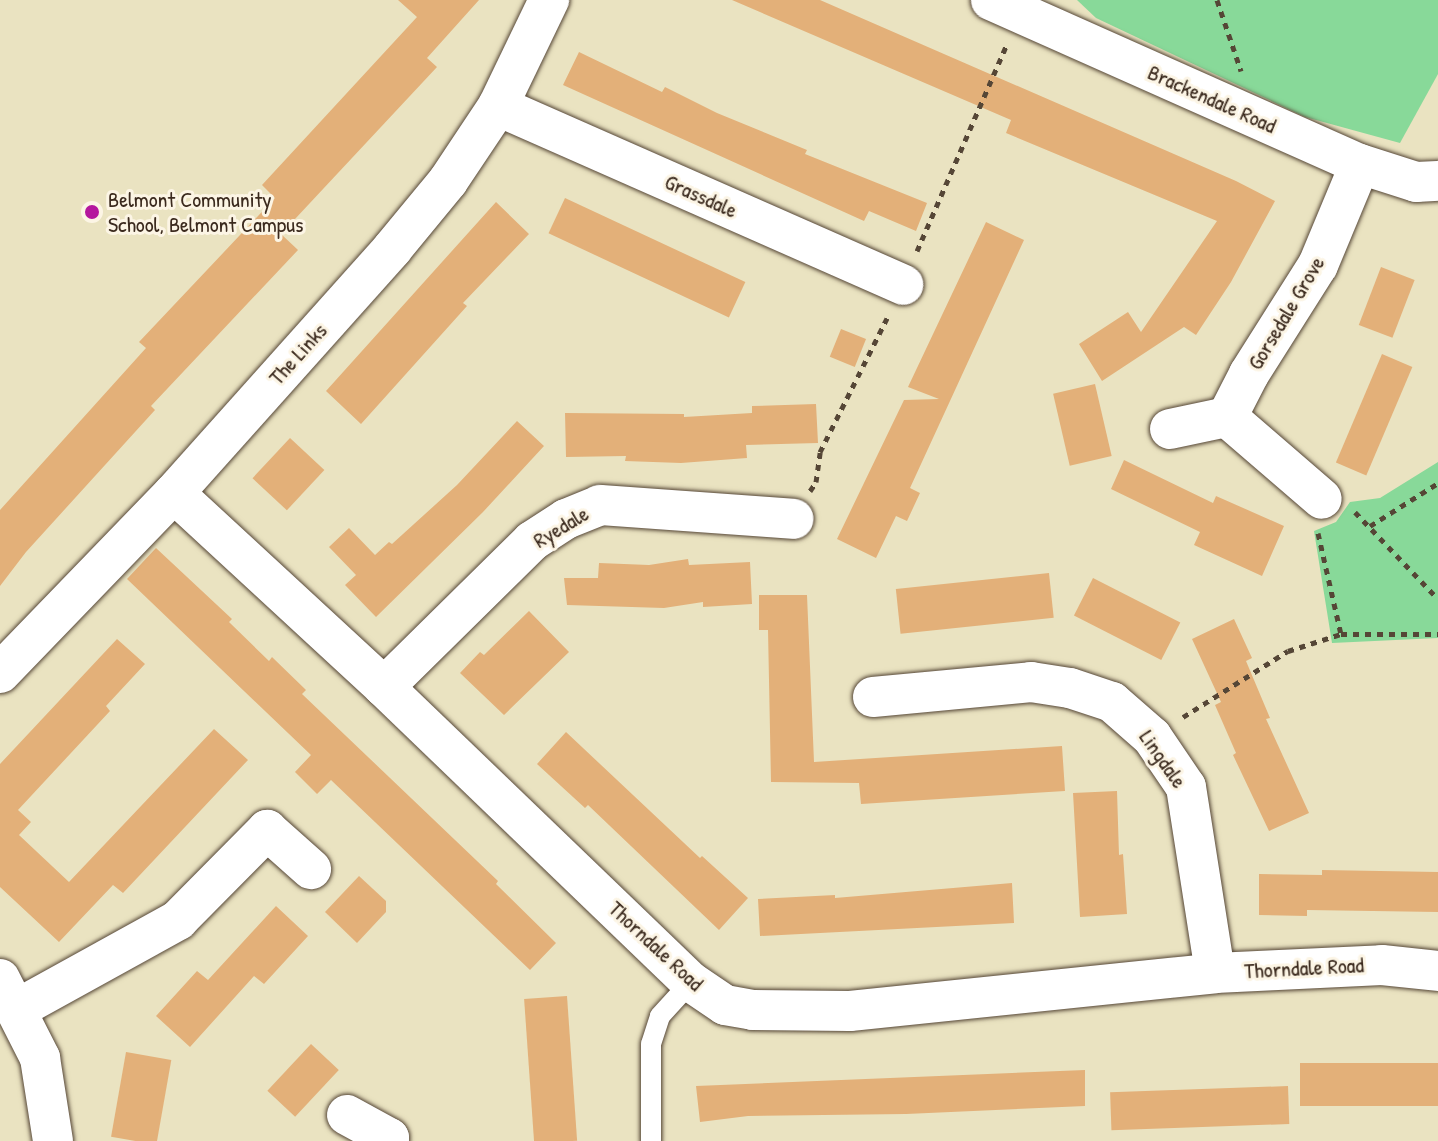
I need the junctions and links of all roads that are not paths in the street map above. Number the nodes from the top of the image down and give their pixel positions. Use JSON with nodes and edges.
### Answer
{"nodes":[{"id":1,"x":549,"y":0,"type":"edge"},
{"id":2,"x":1013,"y":4,"type":"edge"},
{"id":3,"x":498,"y":106,"type":"junction"},
{"id":4,"x":1360,"y":164,"type":"junction"},
{"id":5,"x":1438,"y":181,"type":"edge"},
{"id":6,"x":903,"y":285,"type":"dead end"},
{"id":7,"x":1227,"y":417,"type":"junction"},
{"id":8,"x":1170,"y":429,"type":"dead end"},
{"id":9,"x":174,"y":493,"type":"junction"},
{"id":10,"x":1322,"y":499,"type":"road end"},
{"id":11,"x":793,"y":519,"type":"dead end"},
{"id":12,"x":0,"y":673,"type":"edge"},
{"id":13,"x":384,"y":687,"type":"junction"},
{"id":14,"x":870,"y":694,"type":"dead end"},
{"id":15,"x":311,"y":869,"type":"dead end"},
{"id":16,"x":1438,"y":971,"type":"edge"},
{"id":17,"x":1215,"y":973,"type":"junction"},
{"id":18,"x":691,"y":982,"type":"junction"},
{"id":19,"x":9,"y":994,"type":"edge"},
{"id":20,"x":347,"y":1115,"type":"dead end"},
{"id":21,"x":53,"y":1141,"type":"edge"},
{"id":22,"x":388,"y":1141,"type":"edge"},
{"id":23,"x":651,"y":1141,"type":"edge"}],
"edges":[{"from":1,"to":3,"type":"street","name":"The Links"},
{"from":2,"to":4,"type":"street","name":"Brackendale Road"},
{"from":3,"to":6,"type":"street","name":"Grassdale"},
{"from":3,"to":9,"type":"street","name":"The Links"},
{"from":4,"to":5,"type":"street","name":"Brackendale Road"},
{"from":4,"to":7,"type":"street","name":"Gorsedale Grove"},
{"from":7,"to":8,"type":"street"},
{"from":7,"to":10,"type":"street"},
{"from":9,"to":12,"type":"street","name":"The Links"},
{"from":9,"to":13,"type":"street","name":"Thorndale Road"},
{"from":11,"to":13,"type":"street","name":"Ryedale"},
{"from":13,"to":18,"type":"street","name":"Thorndale Road"},
{"from":14,"to":17,"type":"street","name":"Lingdale"},
{"from":15,"to":19,"type":"street"},
{"from":16,"to":17,"type":"street","name":"Thorndale Road"},
{"from":17,"to":18,"type":"street","name":"Thorndale Road"},
{"from":18,"to":23,"type":"lane"},
{"from":19,"to":21,"type":"street"},
{"from":20,"to":22,"type":"street"}]}
